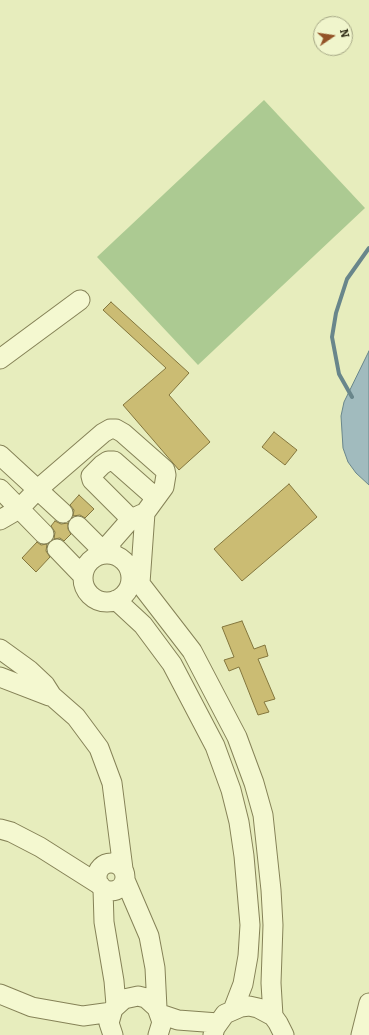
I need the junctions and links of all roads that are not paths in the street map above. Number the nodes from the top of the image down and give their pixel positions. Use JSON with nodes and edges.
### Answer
{"nodes":[{"id":1,"x":80,"y":300,"type":"dead end"},
{"id":2,"x":0,"y":359,"type":"edge"},
{"id":3,"x":0,"y":455,"type":"edge"},
{"id":4,"x":0,"y":489,"type":"edge"},
{"id":5,"x":38,"y":489,"type":"junction"},
{"id":6,"x":156,"y":498,"type":"junction"},
{"id":7,"x":20,"y":509,"type":"junction"},
{"id":8,"x":63,"y":513,"type":"dead end"},
{"id":9,"x":138,"y":516,"type":"junction"},
{"id":10,"x":0,"y":520,"type":"edge"},
{"id":11,"x":78,"y":526,"type":"dead end"},
{"id":12,"x":44,"y":534,"type":"dead end"},
{"id":13,"x":57,"y":549,"type":"dead end"},
{"id":14,"x":109,"y":553,"type":"junction"},
{"id":15,"x":83,"y":576,"type":"junction"},
{"id":16,"x":136,"y":577,"type":"junction"},
{"id":17,"x":116,"y":600,"type":"junction"},
{"id":18,"x":0,"y":649,"type":"edge"},
{"id":19,"x":0,"y":677,"type":"edge"},
{"id":20,"x":52,"y":696,"type":"junction"},
{"id":21,"x":0,"y":829,"type":"edge"},
{"id":22,"x":110,"y":876,"type":"junction"},
{"id":23,"x":0,"y":994,"type":"edge"},
{"id":24,"x":369,"y":1003,"type":"edge"},
{"id":25,"x":32,"y":1007,"type":"junction"},
{"id":26,"x":0,"y":1008,"type":"edge"},
{"id":27,"x":114,"y":1009,"type":"junction"},
{"id":28,"x":233,"y":1010,"type":"junction"},
{"id":29,"x":159,"y":1011,"type":"junction"},
{"id":30,"x":83,"y":1016,"type":"junction"},
{"id":31,"x":273,"y":1016,"type":"junction"},
{"id":32,"x":216,"y":1029,"type":"edge"},
{"id":33,"x":112,"y":1033,"type":"edge"},
{"id":34,"x":158,"y":1035,"type":"edge"},
{"id":35,"x":285,"y":1035,"type":"edge"},
{"id":36,"x":361,"y":1035,"type":"edge"}],
"edges":[{"from":1,"to":2,"type":"street"},
{"from":3,"to":5,"type":"street"},
{"from":4,"to":7,"type":"street"},
{"from":5,"to":6,"type":"street"},
{"from":5,"to":7,"type":"street"},
{"from":5,"to":8,"type":"street"},
{"from":6,"to":9,"type":"street"},
{"from":6,"to":9,"type":"street"},
{"from":7,"to":10,"type":"street"},
{"from":7,"to":12,"type":"street"},
{"from":9,"to":14,"type":"street"},
{"from":9,"to":16,"type":"street"},
{"from":11,"to":14,"type":"street"},
{"from":13,"to":15,"type":"street"},
{"from":14,"to":15,"type":"street"},
{"from":14,"to":16,"type":"street"},
{"from":15,"to":17,"type":"street"},
{"from":16,"to":17,"type":"street"},
{"from":16,"to":31,"type":"street"},
{"from":17,"to":28,"type":"street"},
{"from":18,"to":20,"type":"street"},
{"from":19,"to":20,"type":"street"},
{"from":20,"to":22,"type":"street"},
{"from":21,"to":22,"type":"street"},
{"from":22,"to":27,"type":"street"},
{"from":22,"to":29,"type":"street"},
{"from":23,"to":25,"type":"street"},
{"from":24,"to":36,"type":"street"},
{"from":25,"to":26,"type":"street"},
{"from":25,"to":30,"type":"street"},
{"from":27,"to":29,"type":"street"},
{"from":27,"to":30,"type":"street"},
{"from":27,"to":33,"type":"street"},
{"from":28,"to":31,"type":"street"},
{"from":28,"to":32,"type":"street"},
{"from":29,"to":32,"type":"street"},
{"from":29,"to":34,"type":"street"},
{"from":30,"to":33,"type":"street"},
{"from":31,"to":35,"type":"street"}]}
